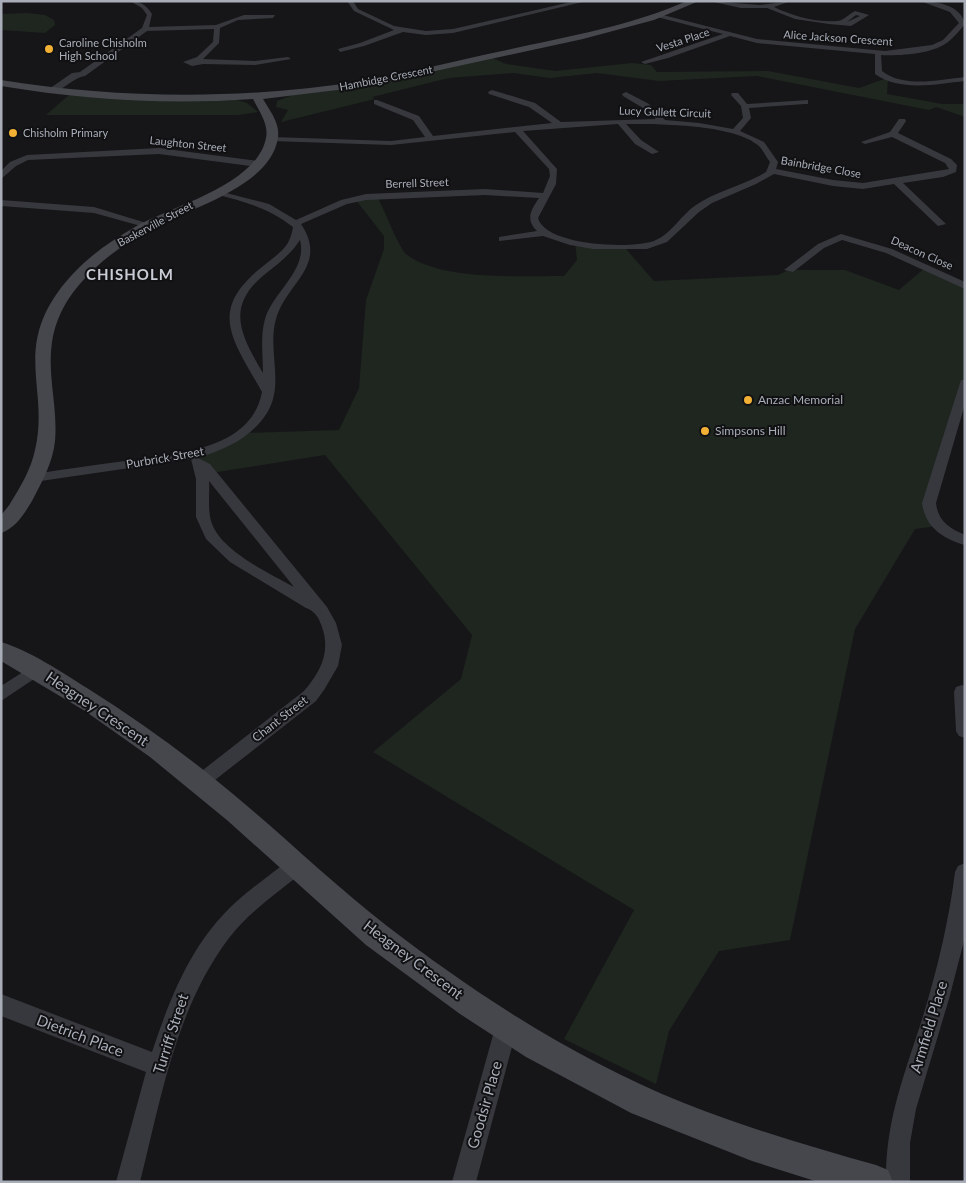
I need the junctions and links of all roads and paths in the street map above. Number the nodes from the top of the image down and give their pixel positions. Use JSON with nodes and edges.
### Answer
{"nodes":[{"id":1,"x":133,"y":1,"type":"edge"},
{"id":2,"x":350,"y":1,"type":"edge"},
{"id":3,"x":428,"y":1,"type":"edge"},
{"id":4,"x":438,"y":1,"type":"edge"},
{"id":5,"x":542,"y":1,"type":"edge"},
{"id":6,"x":584,"y":1,"type":"edge"},
{"id":7,"x":695,"y":1,"type":"edge"},
{"id":8,"x":712,"y":1,"type":"edge"},
{"id":9,"x":788,"y":1,"type":"edge"},
{"id":10,"x":923,"y":1,"type":"edge"},
{"id":11,"x":767,"y":6,"type":"junction"},
{"id":12,"x":558,"y":7,"type":"junction"},
{"id":13,"x":273,"y":16,"type":"dead end"},
{"id":14,"x":659,"y":16,"type":"junction"},
{"id":15,"x":841,"y":23,"type":"dead end"},
{"id":16,"x":217,"y":27,"type":"junction"},
{"id":17,"x":145,"y":29,"type":"junction"},
{"id":18,"x":401,"y":30,"type":"junction"},
{"id":19,"x":954,"y":32,"type":"junction"},
{"id":20,"x":965,"y":33,"type":"edge"},
{"id":21,"x":727,"y":35,"type":"junction"},
{"id":22,"x":340,"y":50,"type":"dead end"},
{"id":23,"x":878,"y":52,"type":"junction"},
{"id":24,"x":288,"y":59,"type":"dead end"},
{"id":25,"x":645,"y":62,"type":"dead end"},
{"id":26,"x":965,"y":79,"type":"edge"},
{"id":27,"x":1,"y":82,"type":"edge"},
{"id":28,"x":60,"y":91,"type":"junction"},
{"id":29,"x":492,"y":92,"type":"dead end"},
{"id":30,"x":626,"y":94,"type":"dead end"},
{"id":31,"x":735,"y":95,"type":"dead end"},
{"id":32,"x":377,"y":102,"type":"dead end"},
{"id":33,"x":805,"y":102,"type":"dead end"},
{"id":34,"x":264,"y":106,"type":"junction"},
{"id":35,"x":745,"y":106,"type":"junction"},
{"id":36,"x":902,"y":121,"type":"dead end"},
{"id":37,"x":621,"y":123,"type":"junction"},
{"id":38,"x":664,"y":123,"type":"junction"},
{"id":39,"x":558,"y":124,"type":"junction"},
{"id":40,"x":517,"y":129,"type":"junction"},
{"id":41,"x":736,"y":131,"type":"junction"},
{"id":42,"x":893,"y":134,"type":"junction"},
{"id":43,"x":272,"y":139,"type":"junction"},
{"id":44,"x":431,"y":139,"type":"junction"},
{"id":45,"x":865,"y":142,"type":"dead end"},
{"id":46,"x":655,"y":152,"type":"dead end"},
{"id":47,"x":258,"y":164,"type":"junction"},
{"id":48,"x":773,"y":171,"type":"junction"},
{"id":49,"x":1,"y":176,"type":"edge"},
{"id":50,"x":897,"y":182,"type":"junction"},
{"id":51,"x":218,"y":192,"type":"junction"},
{"id":52,"x":545,"y":196,"type":"junction"},
{"id":53,"x":1,"y":203,"type":"edge"},
{"id":54,"x":941,"y":224,"type":"dead end"},
{"id":55,"x":148,"y":225,"type":"junction"},
{"id":56,"x":295,"y":225,"type":"junction"},
{"id":57,"x":543,"y":232,"type":"junction"},
{"id":58,"x":502,"y":239,"type":"dead end"},
{"id":59,"x":789,"y":270,"type":"dead end"},
{"id":60,"x":965,"y":286,"type":"edge"},
{"id":61,"x":965,"y":383,"type":"edge"},
{"id":62,"x":269,"y":393,"type":"junction"},
{"id":63,"x":195,"y":458,"type":"junction"},
{"id":64,"x":34,"y":478,"type":"junction"},
{"id":65,"x":6,"y":523,"type":"edge"},
{"id":66,"x":1,"y":540,"type":"edge"},
{"id":67,"x":965,"y":540,"type":"edge"},
{"id":68,"x":322,"y":611,"type":"junction"},
{"id":69,"x":1,"y":650,"type":"edge"},
{"id":70,"x":37,"y":669,"type":"junction"},
{"id":71,"x":962,"y":692,"type":"dead end"},
{"id":72,"x":1,"y":695,"type":"edge"},
{"id":73,"x":965,"y":731,"type":"edge"},
{"id":74,"x":200,"y":782,"type":"junction"},
{"id":75,"x":296,"y":866,"type":"junction"},
{"id":76,"x":965,"y":872,"type":"edge"},
{"id":77,"x":1,"y":1006,"type":"edge"},
{"id":78,"x":506,"y":1028,"type":"junction"},
{"id":79,"x":160,"y":1066,"type":"junction"},
{"id":80,"x":128,"y":1182,"type":"edge"},
{"id":81,"x":464,"y":1182,"type":"edge"},
{"id":82,"x":876,"y":1182,"type":"edge"},
{"id":83,"x":898,"y":1182,"type":"edge"}],
"edges":[{"from":1,"to":17,"type":"street"},
{"from":2,"to":18,"type":"street"},
{"from":3,"to":4,"type":"street"},
{"from":5,"to":12,"type":"street"},
{"from":6,"to":12,"type":"street"},
{"from":7,"to":14,"type":"street","name":"Hambidge Crescent"},
{"from":8,"to":11,"type":"street"},
{"from":9,"to":11,"type":"street"},
{"from":10,"to":19,"type":"street"},
{"from":11,"to":15,"type":"street"},
{"from":12,"to":18,"type":"street"},
{"from":13,"to":16,"type":"street"},
{"from":14,"to":21,"type":"street","name":"Alice Jackson Crescent"},
{"from":14,"to":34,"type":"street","name":"Hambidge Crescent"},
{"from":16,"to":17,"type":"street"},
{"from":16,"to":24,"type":"street"},
{"from":17,"to":28,"type":"street"},
{"from":18,"to":22,"type":"street"},
{"from":19,"to":20,"type":"street"},
{"from":19,"to":23,"type":"street","name":"Alice Jackson Crescent"},
{"from":21,"to":23,"type":"street","name":"Alice Jackson Crescent"},
{"from":21,"to":25,"type":"street","name":"Vesta Place"},
{"from":23,"to":26,"type":"street"},
{"from":27,"to":28,"type":"street"},
{"from":28,"to":34,"type":"street"},
{"from":29,"to":39,"type":"street"},
{"from":30,"to":38,"type":"street"},
{"from":31,"to":35,"type":"street"},
{"from":32,"to":44,"type":"street"},
{"from":33,"to":35,"type":"street"},
{"from":34,"to":43,"type":"street"},
{"from":35,"to":41,"type":"street"},
{"from":36,"to":42,"type":"street"},
{"from":37,"to":38,"type":"street","name":"Lucy Gullett Circuit"},
{"from":37,"to":39,"type":"street","name":"Lucy Gullett Circuit"},
{"from":37,"to":46,"type":"street"},
{"from":38,"to":41,"type":"street","name":"Lucy Gullett Circuit"},
{"from":39,"to":40,"type":"street","name":"Lucy Gullett Circuit"},
{"from":40,"to":44,"type":"street","name":"Lucy Gullett Circuit"},
{"from":40,"to":52,"type":"street"},
{"from":41,"to":48,"type":"street","name":"Lucy Gullett Circuit"},
{"from":42,"to":45,"type":"street"},
{"from":42,"to":50,"type":"street","name":"Bainbridge Close"},
{"from":43,"to":44,"type":"street","name":"Lucy Gullett Circuit"},
{"from":43,"to":47,"type":"street","name":"Baskerville Street"},
{"from":47,"to":49,"type":"street","name":"Laughton Street"},
{"from":47,"to":51,"type":"street","name":"Baskerville Street"},
{"from":48,"to":50,"type":"street","name":"Bainbridge Close"},
{"from":48,"to":57,"type":"street"},
{"from":50,"to":54,"type":"street"},
{"from":51,"to":55,"type":"street","name":"Baskerville Street"},
{"from":51,"to":56,"type":"street"},
{"from":52,"to":56,"type":"street","name":"Berrell Street"},
{"from":52,"to":57,"type":"street"},
{"from":53,"to":55,"type":"street"},
{"from":55,"to":64,"type":"street","name":"Baskerville Street"},
{"from":56,"to":62,"type":"street","name":"Purbrick Street"},
{"from":56,"to":62,"type":"street"},
{"from":57,"to":58,"type":"street"},
{"from":59,"to":60,"type":"street","name":"Deacon Close"},
{"from":61,"to":67,"type":"street"},
{"from":62,"to":63,"type":"street","name":"Purbrick Street"},
{"from":63,"to":64,"type":"street","name":"Purbrick Street"},
{"from":63,"to":68,"type":"street","name":"Chant Street"},
{"from":63,"to":68,"type":"street"},
{"from":64,"to":65,"type":"street","name":"Baskerville Street"},
{"from":65,"to":66,"type":"street","name":"Baskerville Street"},
{"from":68,"to":74,"type":"street","name":"Chant Street"},
{"from":69,"to":70,"type":"street","name":"Heagney Crescent"},
{"from":70,"to":72,"type":"street"},
{"from":70,"to":74,"type":"street","name":"Heagney Crescent"},
{"from":71,"to":73,"type":"street"},
{"from":74,"to":75,"type":"street","name":"Heagney Crescent"},
{"from":75,"to":78,"type":"street","name":"Heagney Crescent"},
{"from":75,"to":79,"type":"street","name":"Turriff Street"},
{"from":76,"to":83,"type":"street","name":"Armfield Place"},
{"from":77,"to":79,"type":"street","name":"Dietrich Place"},
{"from":78,"to":81,"type":"street","name":"Goodsir Place"},
{"from":78,"to":82,"type":"street","name":"Heagney Crescent"},
{"from":79,"to":80,"type":"street","name":"Turriff Street"}]}
